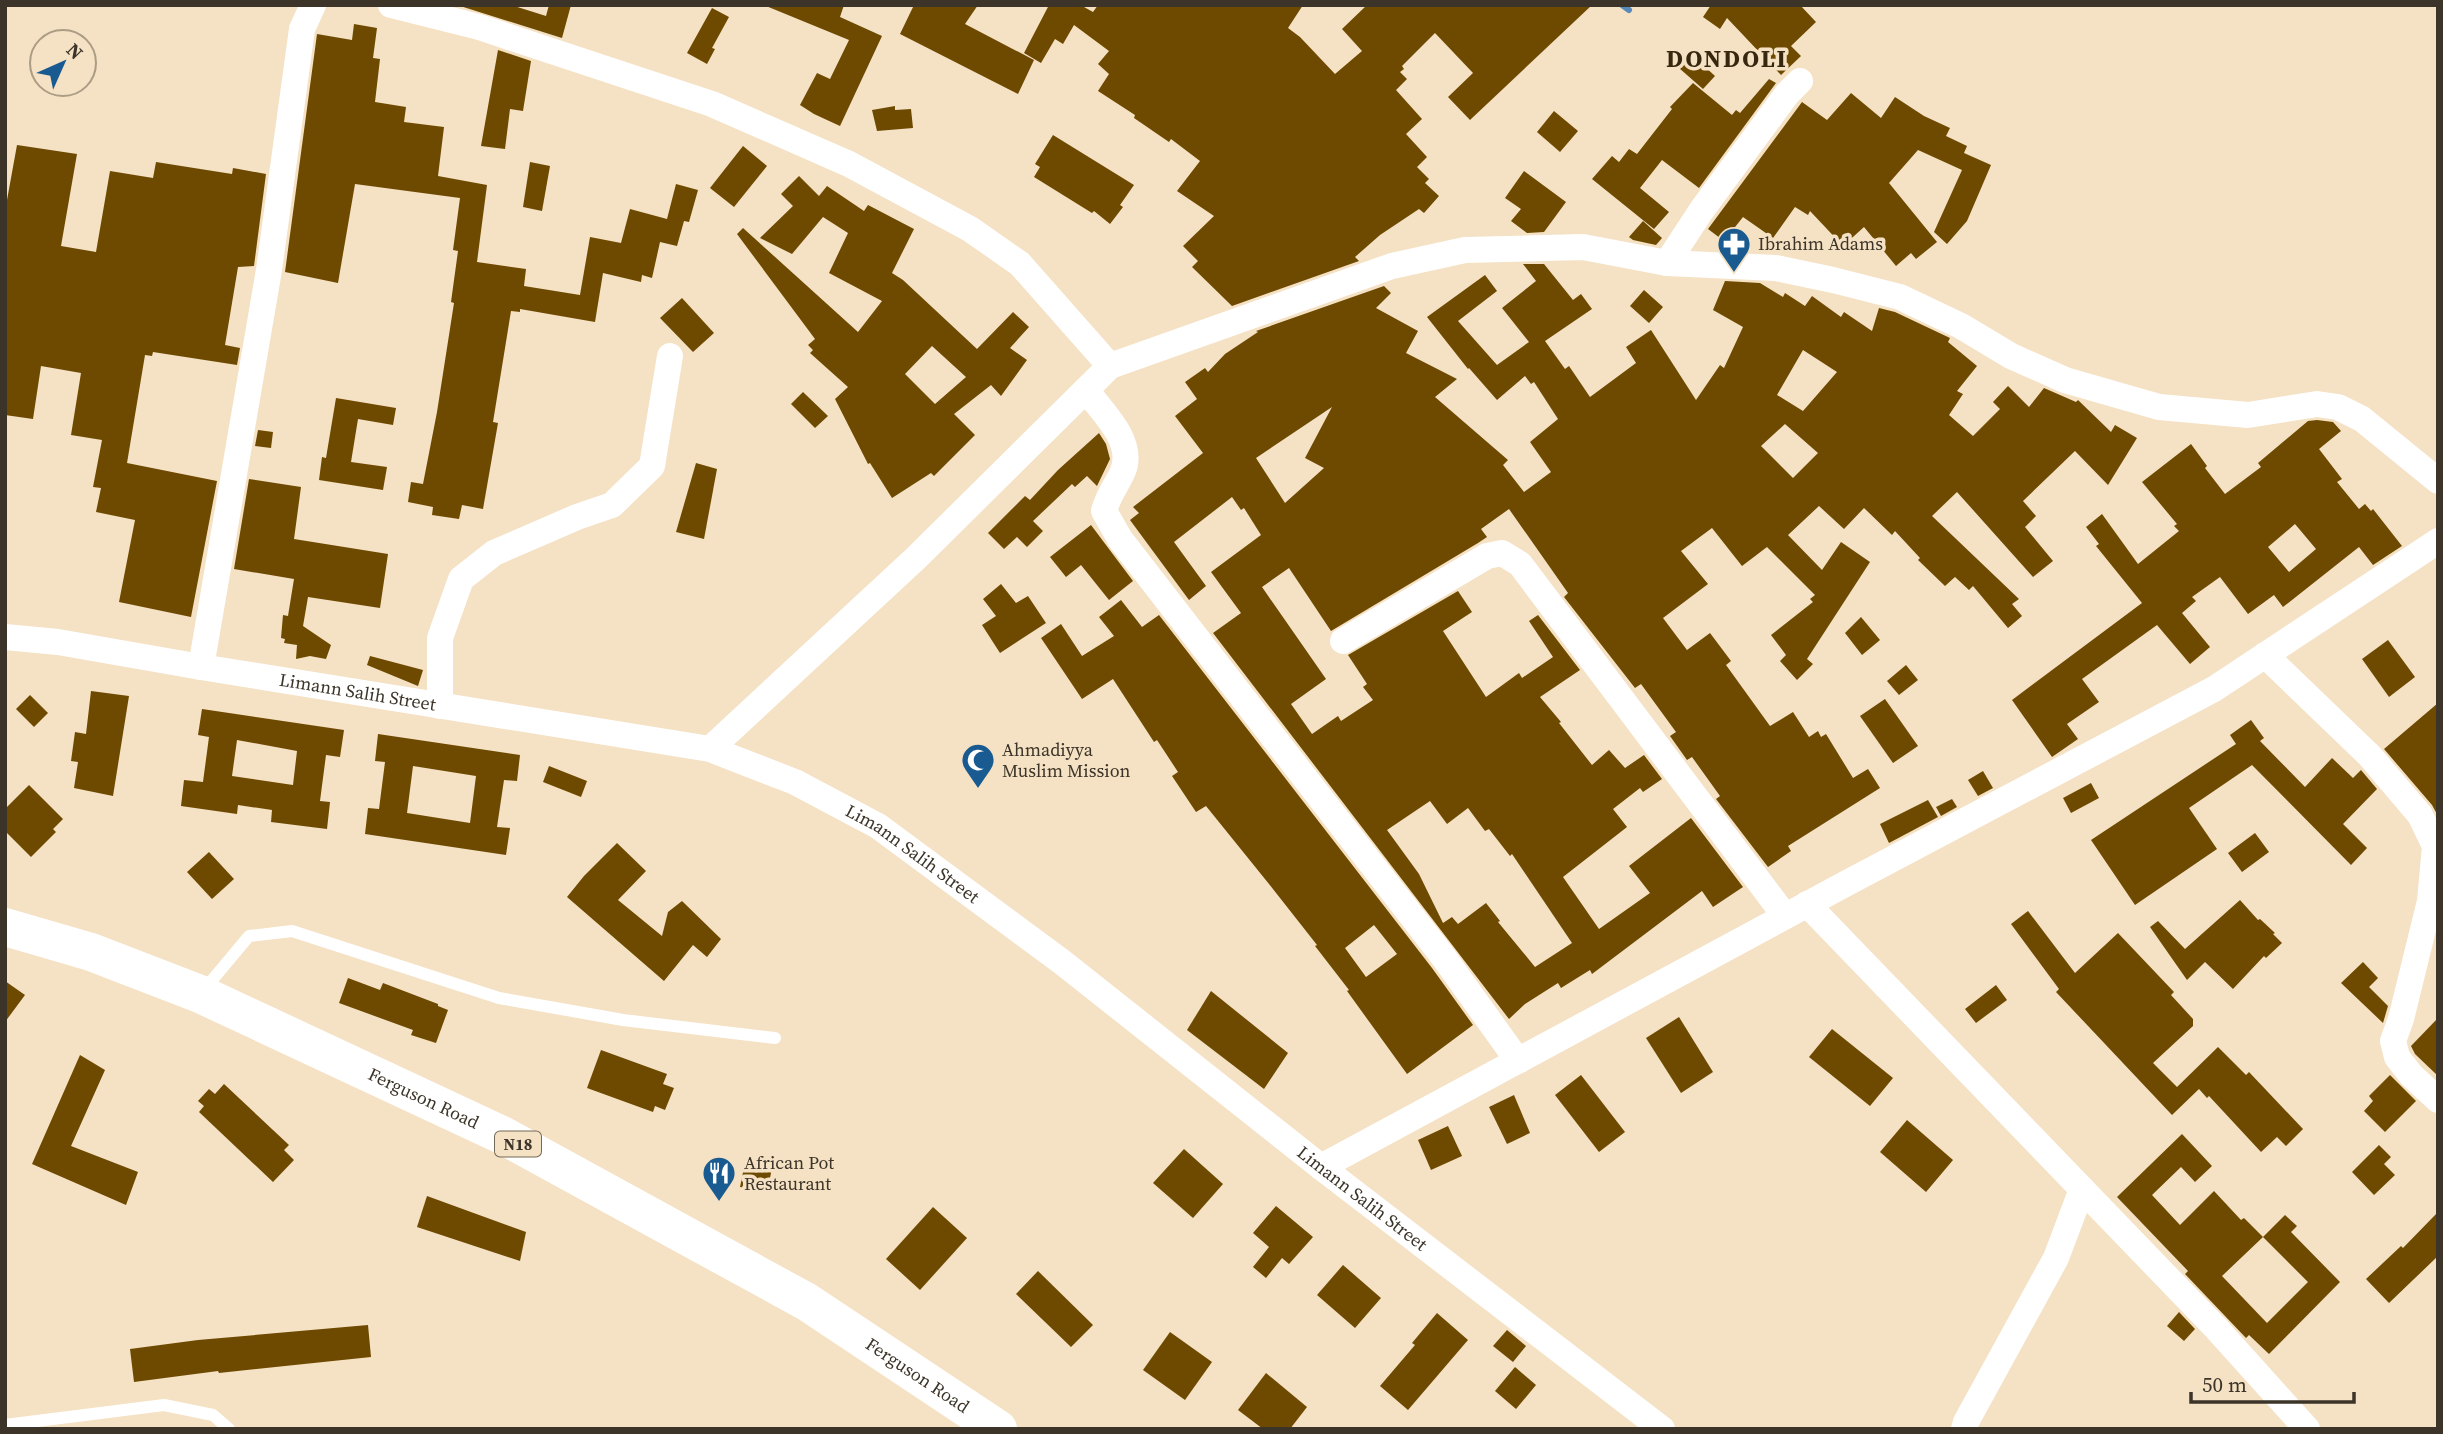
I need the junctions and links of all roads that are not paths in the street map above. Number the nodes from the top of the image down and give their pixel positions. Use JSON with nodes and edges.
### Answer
{"nodes":[{"id":1,"x":313,"y":5,"type":"edge"},
{"id":2,"x":391,"y":5,"type":"edge"},
{"id":3,"x":1800,"y":81,"type":"dead end"},
{"id":4,"x":1667,"y":263,"type":"junction"},
{"id":5,"x":670,"y":356,"type":"dead end"},
{"id":6,"x":1110,"y":366,"type":"junction"},
{"id":7,"x":1086,"y":390,"type":"junction"},
{"id":8,"x":2438,"y":481,"type":"edge"},
{"id":9,"x":2438,"y":541,"type":"edge"},
{"id":10,"x":5,"y":637,"type":"edge"},
{"id":11,"x":1343,"y":641,"type":"dead end"},
{"id":12,"x":2265,"y":655,"type":"junction"},
{"id":13,"x":201,"y":667,"type":"junction"},
{"id":14,"x":440,"y":706,"type":"junction"},
{"id":15,"x":710,"y":748,"type":"junction"},
{"id":16,"x":1796,"y":910,"type":"junction"},
{"id":17,"x":5,"y":927,"type":"edge"},
{"id":18,"x":200,"y":994,"type":"junction"},
{"id":19,"x":775,"y":1038,"type":"dead end"},
{"id":20,"x":1518,"y":1061,"type":"junction"},
{"id":21,"x":2438,"y":1100,"type":"edge"},
{"id":22,"x":1321,"y":1167,"type":"junction"},
{"id":23,"x":2082,"y":1189,"type":"junction"},
{"id":24,"x":5,"y":1425,"type":"edge"},
{"id":25,"x":229,"y":1429,"type":"edge"},
{"id":26,"x":998,"y":1429,"type":"edge"},
{"id":27,"x":1662,"y":1429,"type":"edge"},
{"id":28,"x":1964,"y":1429,"type":"edge"},
{"id":29,"x":2307,"y":1429,"type":"edge"}],
"edges":[{"from":1,"to":13,"type":"street"},
{"from":2,"to":6,"type":"street"},
{"from":3,"to":4,"type":"street"},
{"from":4,"to":6,"type":"street"},
{"from":4,"to":8,"type":"street"},
{"from":5,"to":14,"type":"street"},
{"from":6,"to":7,"type":"street"},
{"from":7,"to":15,"type":"street"},
{"from":7,"to":20,"type":"street"},
{"from":9,"to":12,"type":"street"},
{"from":10,"to":13,"type":"street","name":"Limann Salih Street"},
{"from":11,"to":16,"type":"street"},
{"from":12,"to":16,"type":"street"},
{"from":12,"to":21,"type":"street"},
{"from":13,"to":14,"type":"street","name":"Limann Salih Street"},
{"from":14,"to":15,"type":"street","name":"Limann Salih Street"},
{"from":15,"to":22,"type":"street","name":"Limann Salih Street"},
{"from":16,"to":20,"type":"street"},
{"from":16,"to":23,"type":"street"},
{"from":17,"to":18,"type":"highway","name":"Ferguson Road","number":"N18"},
{"from":18,"to":19,"type":"lane"},
{"from":18,"to":26,"type":"highway","name":"Ferguson Road","number":"N18"},
{"from":20,"to":22,"type":"street"},
{"from":22,"to":27,"type":"street","name":"Limann Salih Street"},
{"from":23,"to":28,"type":"street"},
{"from":23,"to":29,"type":"street"},
{"from":24,"to":25,"type":"lane"}]}
